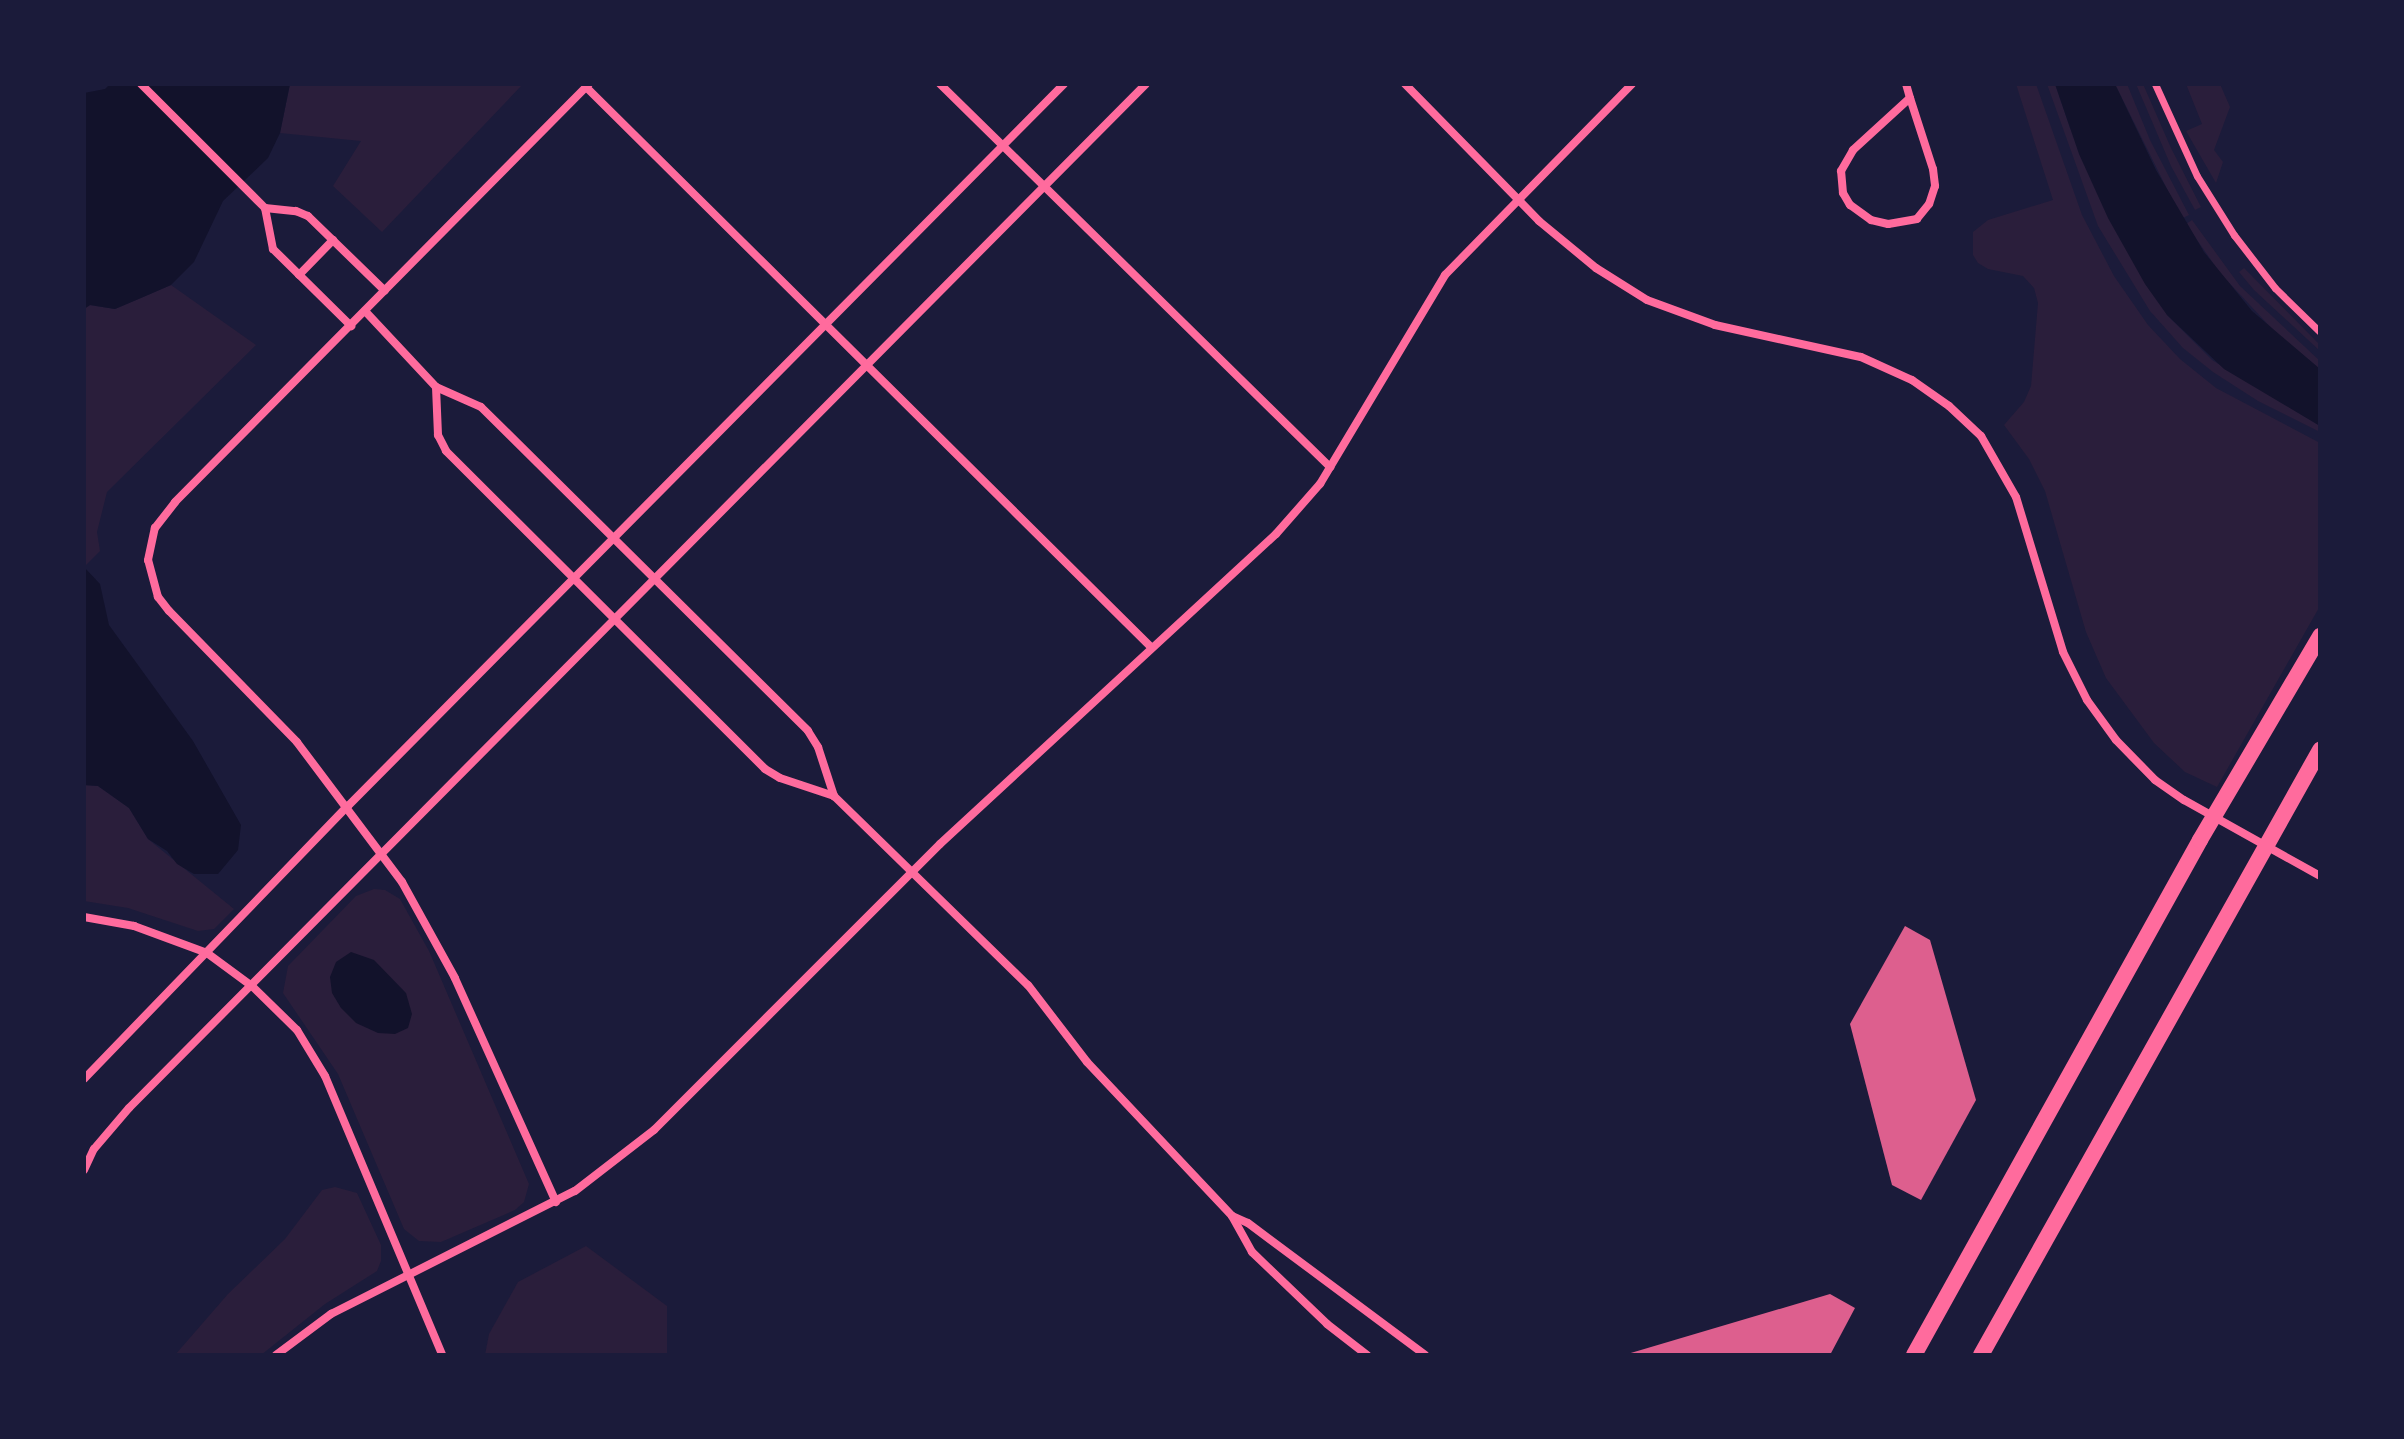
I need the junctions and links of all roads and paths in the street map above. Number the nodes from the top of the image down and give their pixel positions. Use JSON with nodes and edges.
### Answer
{"nodes":[{"id":1,"x":141,"y":84,"type":"edge"},
{"id":2,"x":940,"y":84,"type":"edge"},
{"id":3,"x":1064,"y":84,"type":"edge"},
{"id":4,"x":1146,"y":84,"type":"edge"},
{"id":5,"x":1405,"y":84,"type":"edge"},
{"id":6,"x":1632,"y":84,"type":"edge"},
{"id":7,"x":1906,"y":84,"type":"edge"},
{"id":8,"x":2155,"y":84,"type":"edge"},
{"id":9,"x":588,"y":85,"type":"edge"},
{"id":10,"x":1910,"y":98,"type":"junction"},
{"id":11,"x":1002,"y":145,"type":"junction"},
{"id":12,"x":1044,"y":186,"type":"junction"},
{"id":13,"x":1518,"y":200,"type":"junction"},
{"id":14,"x":265,"y":208,"type":"junction"},
{"id":15,"x":333,"y":240,"type":"junction"},
{"id":16,"x":299,"y":275,"type":"junction"},
{"id":17,"x":385,"y":291,"type":"junction"},
{"id":18,"x":365,"y":311,"type":"junction"},
{"id":19,"x":826,"y":324,"type":"junction"},
{"id":20,"x":351,"y":326,"type":"junction"},
{"id":21,"x":2320,"y":332,"type":"edge"},
{"id":22,"x":868,"y":366,"type":"junction"},
{"id":23,"x":436,"y":387,"type":"junction"},
{"id":24,"x":1330,"y":467,"type":"junction"},
{"id":25,"x":614,"y":538,"type":"junction"},
{"id":26,"x":574,"y":579,"type":"junction"},
{"id":27,"x":656,"y":580,"type":"junction"},
{"id":28,"x":616,"y":620,"type":"junction"},
{"id":29,"x":2320,"y":636,"type":"edge"},
{"id":30,"x":1151,"y":647,"type":"junction"},
{"id":31,"x":2320,"y":750,"type":"edge"},
{"id":32,"x":834,"y":796,"type":"junction"},
{"id":33,"x":348,"y":806,"type":"junction"},
{"id":34,"x":2213,"y":817,"type":"junction"},
{"id":35,"x":2265,"y":846,"type":"junction"},
{"id":36,"x":383,"y":854,"type":"junction"},
{"id":37,"x":910,"y":874,"type":"junction"},
{"id":38,"x":2320,"y":876,"type":"edge"},
{"id":39,"x":84,"y":917,"type":"edge"},
{"id":40,"x":207,"y":953,"type":"junction"},
{"id":41,"x":252,"y":986,"type":"junction"},
{"id":42,"x":84,"y":1079,"type":"edge"},
{"id":43,"x":84,"y":1170,"type":"edge"},
{"id":44,"x":556,"y":1202,"type":"junction"},
{"id":45,"x":1232,"y":1216,"type":"junction"},
{"id":46,"x":409,"y":1275,"type":"junction"},
{"id":47,"x":1410,"y":1346,"type":"junction"},
{"id":48,"x":276,"y":1355,"type":"edge"},
{"id":49,"x":442,"y":1355,"type":"edge"},
{"id":50,"x":1367,"y":1355,"type":"edge"},
{"id":51,"x":1403,"y":1355,"type":"edge"},
{"id":52,"x":1425,"y":1355,"type":"edge"},
{"id":53,"x":1914,"y":1355,"type":"edge"},
{"id":54,"x":1981,"y":1355,"type":"edge"}],
"edges":[{"from":1,"to":14,"type":"street"},
{"from":2,"to":11,"type":"street"},
{"from":3,"to":11,"type":"street"},
{"from":4,"to":12,"type":"street"},
{"from":5,"to":13,"type":"street"},
{"from":6,"to":13,"type":"street"},
{"from":7,"to":10,"type":"street"},
{"from":8,"to":21,"type":"street"},
{"from":9,"to":17,"type":"street"},
{"from":9,"to":19,"type":"street"},
{"from":10,"to":10,"type":"street"},
{"from":11,"to":12,"type":"street"},
{"from":11,"to":19,"type":"street"},
{"from":12,"to":22,"type":"street"},
{"from":12,"to":24,"type":"street"},
{"from":13,"to":24,"type":"street"},
{"from":13,"to":34,"type":"street"},
{"from":14,"to":15,"type":"street"},
{"from":14,"to":16,"type":"street"},
{"from":15,"to":16,"type":"street"},
{"from":15,"to":17,"type":"street"},
{"from":16,"to":20,"type":"street"},
{"from":17,"to":18,"type":"street"},
{"from":18,"to":20,"type":"street"},
{"from":18,"to":23,"type":"street"},
{"from":19,"to":22,"type":"street"},
{"from":19,"to":25,"type":"street"},
{"from":20,"to":33,"type":"street"},
{"from":22,"to":27,"type":"street"},
{"from":22,"to":30,"type":"street"},
{"from":23,"to":25,"type":"street"},
{"from":23,"to":26,"type":"street"},
{"from":24,"to":30,"type":"street"},
{"from":25,"to":26,"type":"street"},
{"from":25,"to":27,"type":"street"},
{"from":26,"to":28,"type":"street"},
{"from":26,"to":33,"type":"street"},
{"from":27,"to":28,"type":"street"},
{"from":27,"to":32,"type":"street"},
{"from":28,"to":32,"type":"street"},
{"from":28,"to":36,"type":"street"},
{"from":29,"to":34,"type":"main road"},
{"from":30,"to":37,"type":"street"},
{"from":31,"to":35,"type":"main road"},
{"from":32,"to":37,"type":"street"},
{"from":33,"to":36,"type":"street"},
{"from":33,"to":40,"type":"street"},
{"from":34,"to":35,"type":"street"},
{"from":34,"to":53,"type":"main road"},
{"from":35,"to":38,"type":"street"},
{"from":35,"to":54,"type":"main road"},
{"from":36,"to":41,"type":"street"},
{"from":36,"to":44,"type":"street"},
{"from":37,"to":44,"type":"street"},
{"from":37,"to":45,"type":"street"},
{"from":39,"to":40,"type":"street"},
{"from":40,"to":41,"type":"street"},
{"from":40,"to":42,"type":"street"},
{"from":41,"to":43,"type":"street"},
{"from":41,"to":46,"type":"street"},
{"from":44,"to":46,"type":"street"},
{"from":45,"to":47,"type":"street"},
{"from":45,"to":50,"type":"street"},
{"from":46,"to":48,"type":"street"},
{"from":46,"to":49,"type":"street"},
{"from":47,"to":51,"type":"street"},
{"from":47,"to":52,"type":"street"}]}
